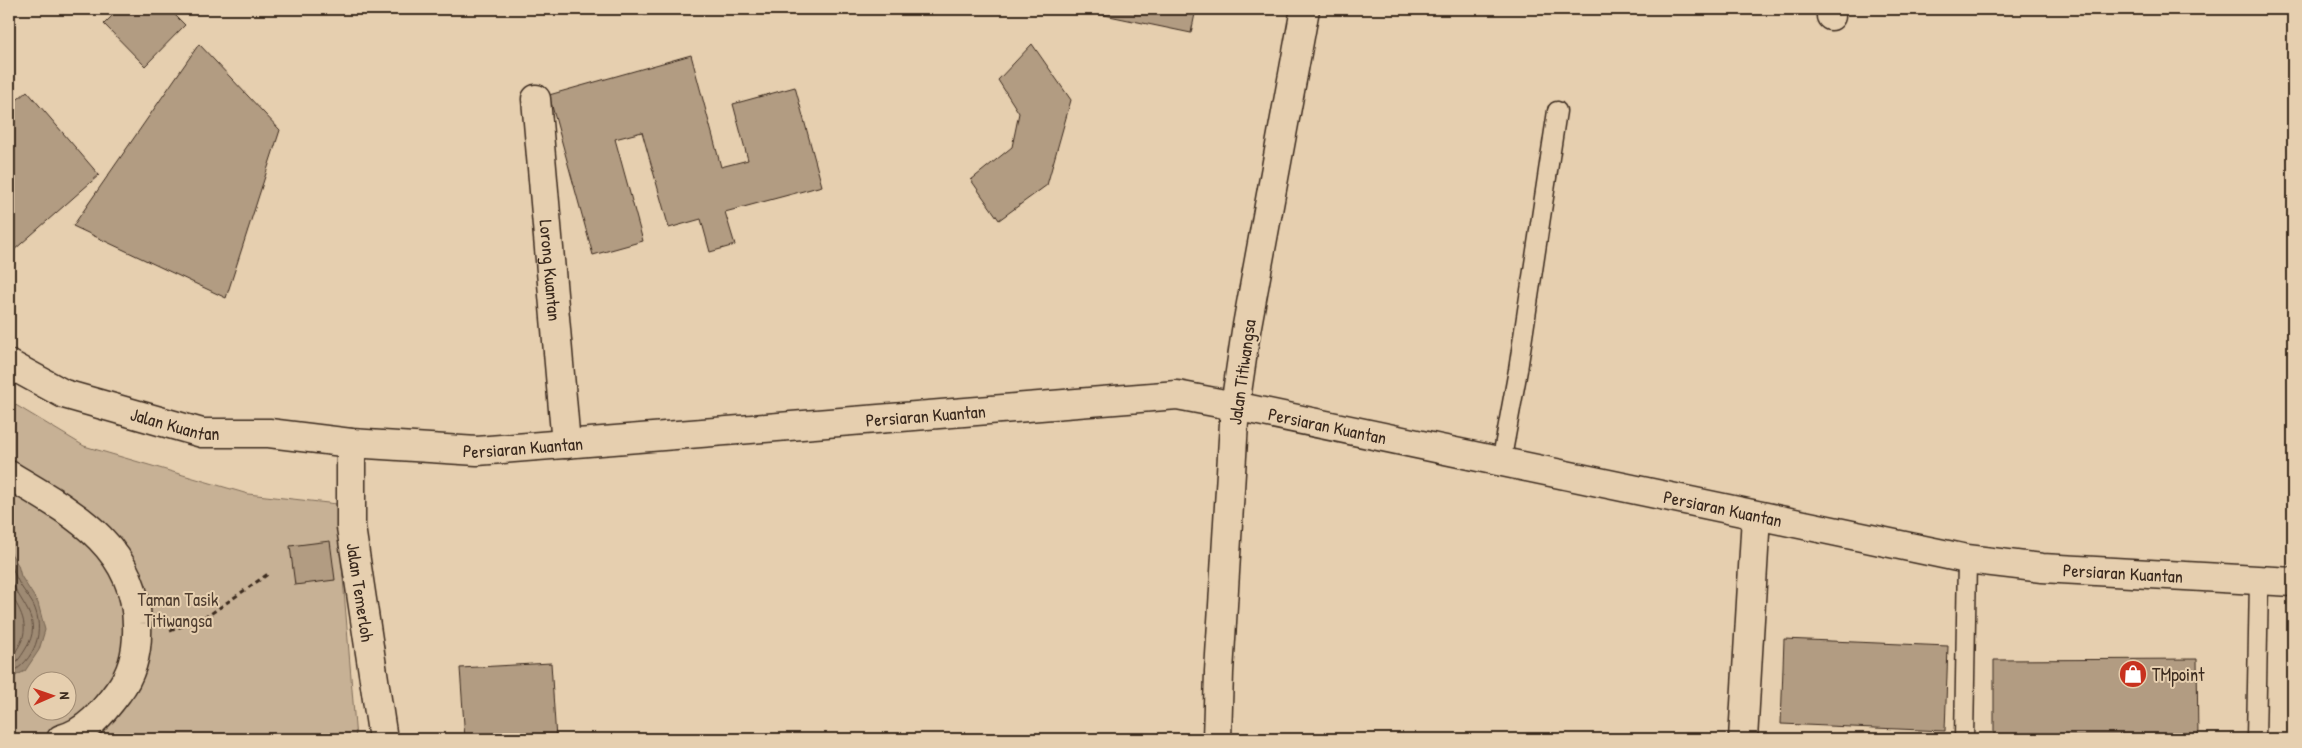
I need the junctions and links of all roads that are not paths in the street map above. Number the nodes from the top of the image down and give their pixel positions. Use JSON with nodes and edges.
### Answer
{"nodes":[{"id":1,"x":1305,"y":9,"type":"edge"},
{"id":2,"x":536,"y":99,"type":"dead end"},
{"id":3,"x":1557,"y":111,"type":"dead end"},
{"id":4,"x":9,"y":364,"type":"edge"},
{"id":5,"x":1235,"y":406,"type":"junction"},
{"id":6,"x":351,"y":443,"type":"junction"},
{"id":7,"x":566,"y":444,"type":"junction"},
{"id":8,"x":1501,"y":463,"type":"junction"},
{"id":9,"x":9,"y":475,"type":"edge"},
{"id":10,"x":1756,"y":516,"type":"junction"},
{"id":11,"x":1967,"y":559,"type":"junction"},
{"id":12,"x":2259,"y":581,"type":"junction"},
{"id":13,"x":2293,"y":582,"type":"edge"},
{"id":14,"x":61,"y":739,"type":"edge"},
{"id":15,"x":382,"y":739,"type":"edge"},
{"id":16,"x":1217,"y":739,"type":"edge"},
{"id":17,"x":1743,"y":739,"type":"edge"},
{"id":18,"x":1964,"y":739,"type":"edge"},
{"id":19,"x":2256,"y":739,"type":"edge"}],
"edges":[{"from":1,"to":5,"type":"street","name":"Jalan Titiwangsa"},
{"from":2,"to":7,"type":"street","name":"Lorong Kuantan"},
{"from":3,"to":8,"type":"lane"},
{"from":4,"to":6,"type":"street","name":"Jalan Kuantan"},
{"from":5,"to":7,"type":"street","name":"Persiaran Kuantan"},
{"from":5,"to":8,"type":"street","name":"Persiaran Kuantan"},
{"from":5,"to":16,"type":"street","name":"Jalan Titiwangsa"},
{"from":6,"to":7,"type":"street","name":"Persiaran Kuantan"},
{"from":6,"to":15,"type":"street","name":"Jalan Temerloh"},
{"from":8,"to":10,"type":"street","name":"Persiaran Kuantan"},
{"from":9,"to":14,"type":"street"},
{"from":10,"to":11,"type":"street","name":"Persiaran Kuantan"},
{"from":10,"to":17,"type":"street"},
{"from":11,"to":12,"type":"street","name":"Persiaran Kuantan"},
{"from":11,"to":18,"type":"lane"},
{"from":12,"to":13,"type":"street","name":"Persiaran Kuantan"},
{"from":12,"to":19,"type":"lane"}]}
